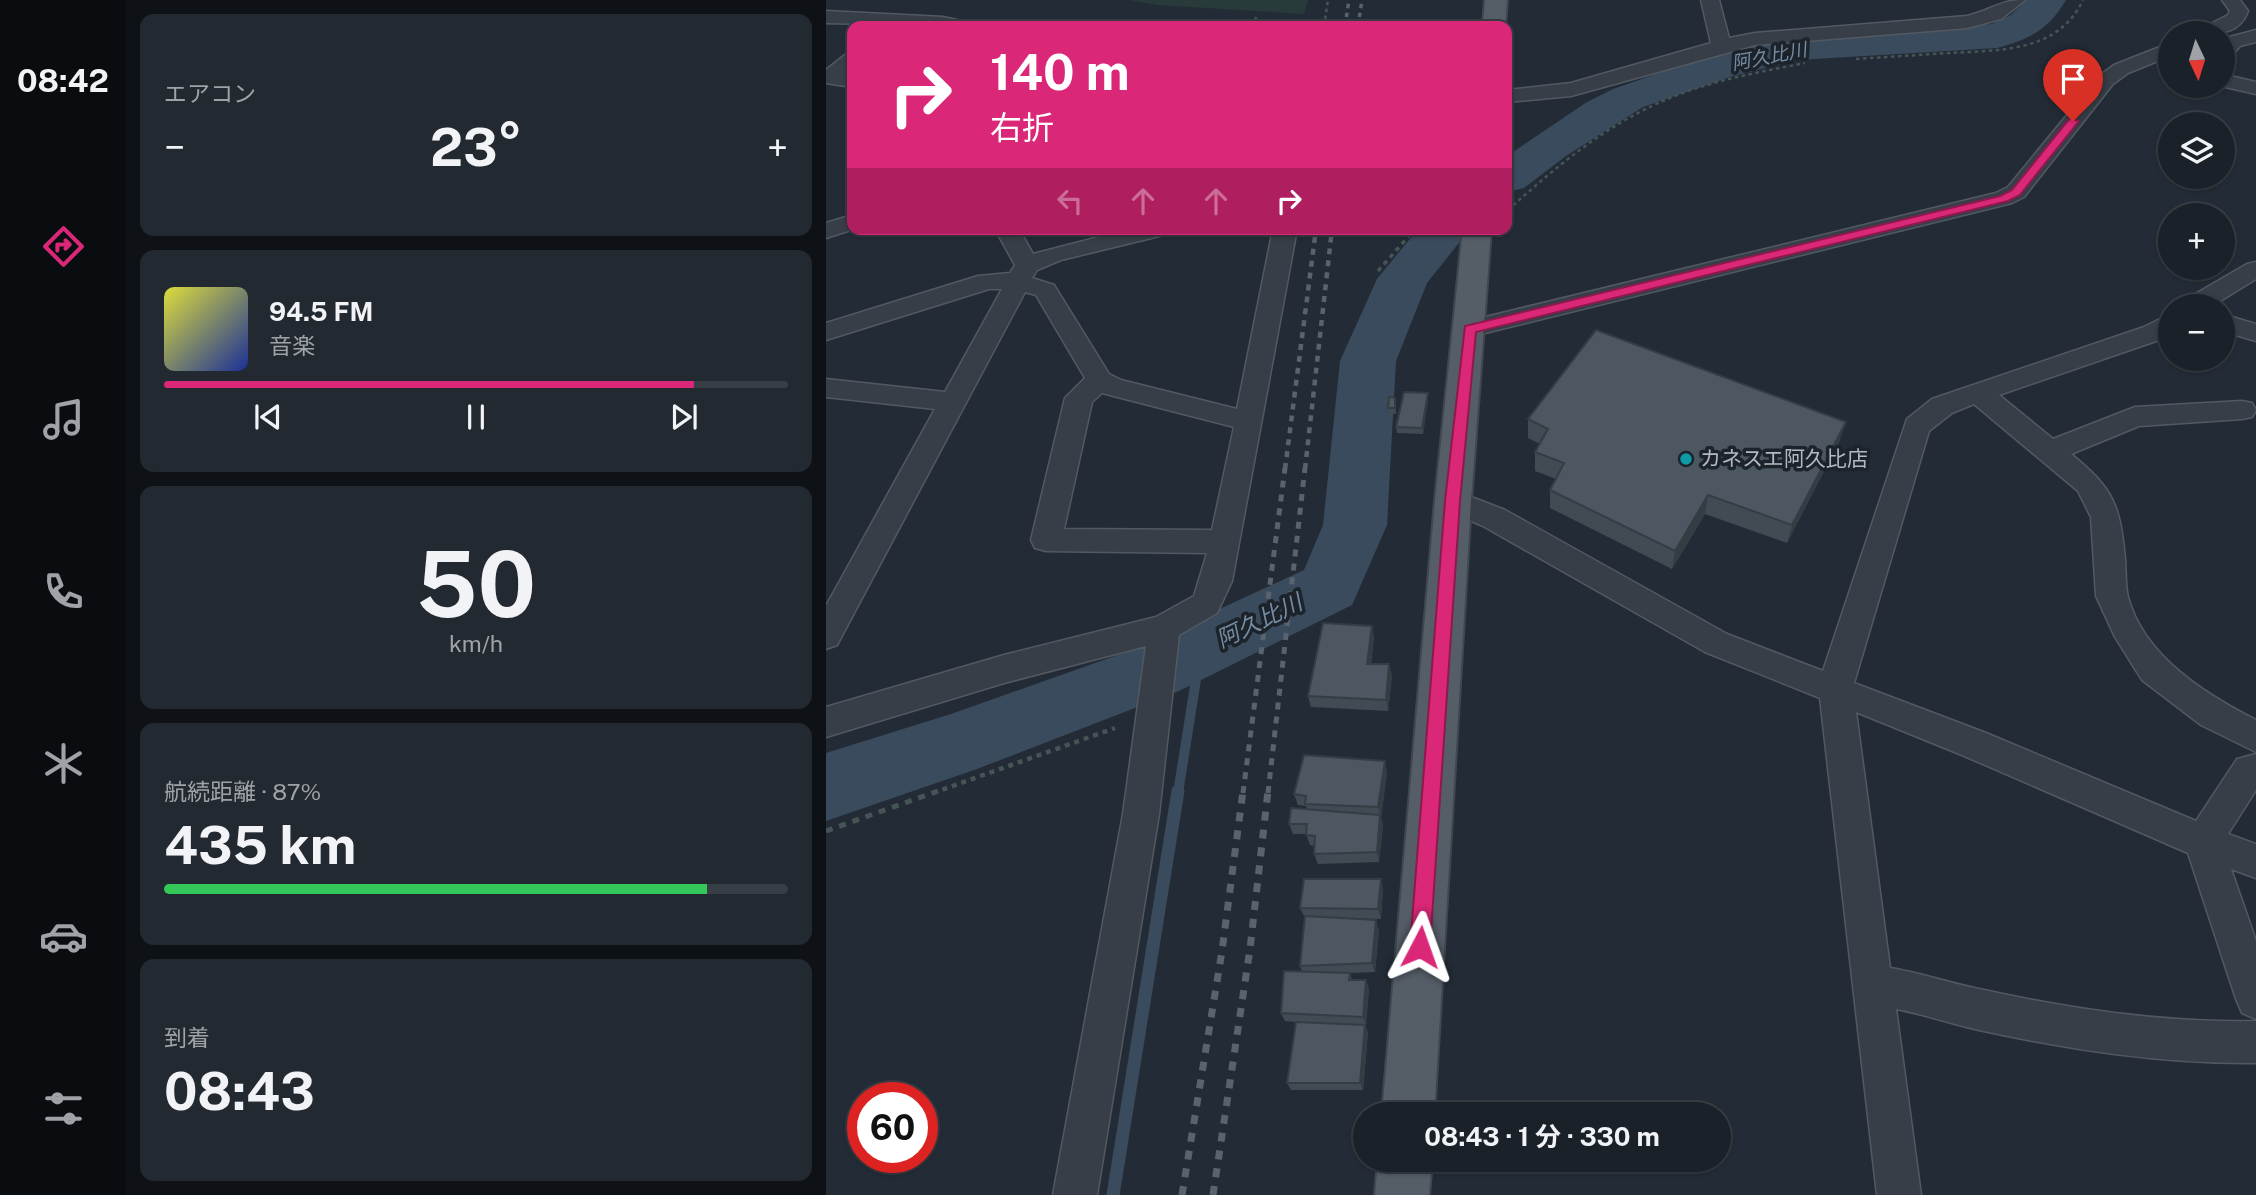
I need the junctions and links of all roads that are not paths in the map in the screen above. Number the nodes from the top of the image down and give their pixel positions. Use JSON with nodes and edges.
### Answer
{"nodes":[{"id":1,"x":882,"y":0,"type":"edge"},
{"id":2,"x":1496,"y":0,"type":"edge"},
{"id":3,"x":1710,"y":0,"type":"edge"},
{"id":4,"x":2016,"y":0,"type":"edge"},
{"id":5,"x":2220,"y":0,"type":"edge"},
{"id":6,"x":2232,"y":0,"type":"edge"},
{"id":7,"x":826,"y":17,"type":"edge"},
{"id":8,"x":864,"y":18,"type":"junction"},
{"id":9,"x":883,"y":21,"type":"edge"},
{"id":10,"x":1494,"y":21,"type":"edge"},
{"id":11,"x":2233,"y":21,"type":"edge"},
{"id":12,"x":2256,"y":36,"type":"edge"},
{"id":13,"x":2235,"y":42,"type":"edge"},
{"id":14,"x":1721,"y":44,"type":"junction"},
{"id":15,"x":2158,"y":54,"type":"edge"},
{"id":16,"x":2137,"y":62,"type":"junction"},
{"id":17,"x":847,"y":63,"type":"edge"},
{"id":18,"x":2158,"y":68,"type":"edge"},
{"id":19,"x":828,"y":79,"type":"edge"},
{"id":20,"x":847,"y":81,"type":"edge"},
{"id":21,"x":2235,"y":83,"type":"edge"},
{"id":22,"x":2256,"y":88,"type":"edge"},
{"id":23,"x":1512,"y":96,"type":"edge"},
{"id":24,"x":847,"y":224,"type":"edge"},
{"id":25,"x":826,"y":230,"type":"edge"},
{"id":26,"x":1009,"y":235,"type":"edge"},
{"id":27,"x":1135,"y":235,"type":"edge"},
{"id":28,"x":1284,"y":235,"type":"edge"},
{"id":29,"x":1477,"y":235,"type":"edge"},
{"id":30,"x":2256,"y":269,"type":"edge"},
{"id":31,"x":1022,"y":273,"type":"junction"},
{"id":32,"x":2214,"y":294,"type":"edge"},
{"id":33,"x":2235,"y":326,"type":"edge"},
{"id":34,"x":1469,"y":329,"type":"junction"},
{"id":35,"x":2158,"y":330,"type":"edge"},
{"id":36,"x":826,"y":332,"type":"edge"},
{"id":37,"x":2256,"y":332,"type":"edge"},
{"id":38,"x":1100,"y":380,"type":"junction"},
{"id":39,"x":826,"y":388,"type":"edge"},
{"id":40,"x":1977,"y":393,"type":"junction"},
{"id":41,"x":953,"y":402,"type":"junction"},
{"id":42,"x":2242,"y":410,"type":"dead end"},
{"id":43,"x":1249,"y":421,"type":"junction"},
{"id":44,"x":2049,"y":452,"type":"junction"},
{"id":45,"x":1453,"y":501,"type":"junction"},
{"id":46,"x":1224,"y":542,"type":"junction"},
{"id":47,"x":1164,"y":628,"type":"junction"},
{"id":48,"x":826,"y":636,"type":"edge"},
{"id":49,"x":1836,"y":692,"type":"junction"},
{"id":50,"x":826,"y":722,"type":"edge"},
{"id":51,"x":2256,"y":737,"type":"edge"},
{"id":52,"x":2256,"y":770,"type":"edge"},
{"id":53,"x":2203,"y":842,"type":"junction"},
{"id":54,"x":2256,"y":861,"type":"edge"},
{"id":55,"x":1873,"y":986,"type":"junction"},
{"id":56,"x":2256,"y":999,"type":"edge"},
{"id":57,"x":2256,"y":1042,"type":"edge"},
{"id":58,"x":1409,"y":1102,"type":"edge"},
{"id":59,"x":1404,"y":1172,"type":"edge"},
{"id":60,"x":1075,"y":1195,"type":"edge"},
{"id":61,"x":1402,"y":1195,"type":"edge"},
{"id":62,"x":1899,"y":1195,"type":"edge"}],
"edges":[{"from":1,"to":8,"type":"street"},
{"from":2,"to":10,"type":"main road"},
{"from":3,"to":14,"type":"street"},
{"from":4,"to":14,"type":"street"},
{"from":5,"to":6,"type":"street"},
{"from":6,"to":11,"type":"street"},
{"from":7,"to":8,"type":"street"},
{"from":8,"to":9,"type":"street"},
{"from":12,"to":13,"type":"street"},
{"from":14,"to":23,"type":"street"},
{"from":15,"to":16,"type":"street"},
{"from":16,"to":18,"type":"street"},
{"from":16,"to":34,"type":"street"},
{"from":17,"to":19,"type":"street"},
{"from":19,"to":20,"type":"street"},
{"from":21,"to":22,"type":"street"},
{"from":24,"to":25,"type":"street"},
{"from":26,"to":31,"type":"street"},
{"from":27,"to":31,"type":"street"},
{"from":28,"to":43,"type":"street"},
{"from":29,"to":34,"type":"main road"},
{"from":30,"to":32,"type":"street"},
{"from":31,"to":36,"type":"street"},
{"from":31,"to":38,"type":"street"},
{"from":31,"to":41,"type":"street"},
{"from":33,"to":37,"type":"street"},
{"from":34,"to":45,"type":"main road"},
{"from":35,"to":40,"type":"street"},
{"from":38,"to":43,"type":"street"},
{"from":38,"to":46,"type":"street"},
{"from":39,"to":41,"type":"street"},
{"from":40,"to":44,"type":"street"},
{"from":40,"to":49,"type":"street"},
{"from":41,"to":48,"type":"street"},
{"from":42,"to":44,"type":"street"},
{"from":43,"to":46,"type":"street"},
{"from":44,"to":51,"type":"street"},
{"from":45,"to":49,"type":"street"},
{"from":45,"to":58,"type":"main road"},
{"from":46,"to":47,"type":"street"},
{"from":47,"to":50,"type":"street"},
{"from":47,"to":60,"type":"street"},
{"from":49,"to":53,"type":"street"},
{"from":49,"to":55,"type":"street"},
{"from":52,"to":53,"type":"street"},
{"from":53,"to":54,"type":"street"},
{"from":53,"to":56,"type":"street"},
{"from":55,"to":57,"type":"street"},
{"from":55,"to":62,"type":"street"},
{"from":59,"to":61,"type":"main road"}]}
